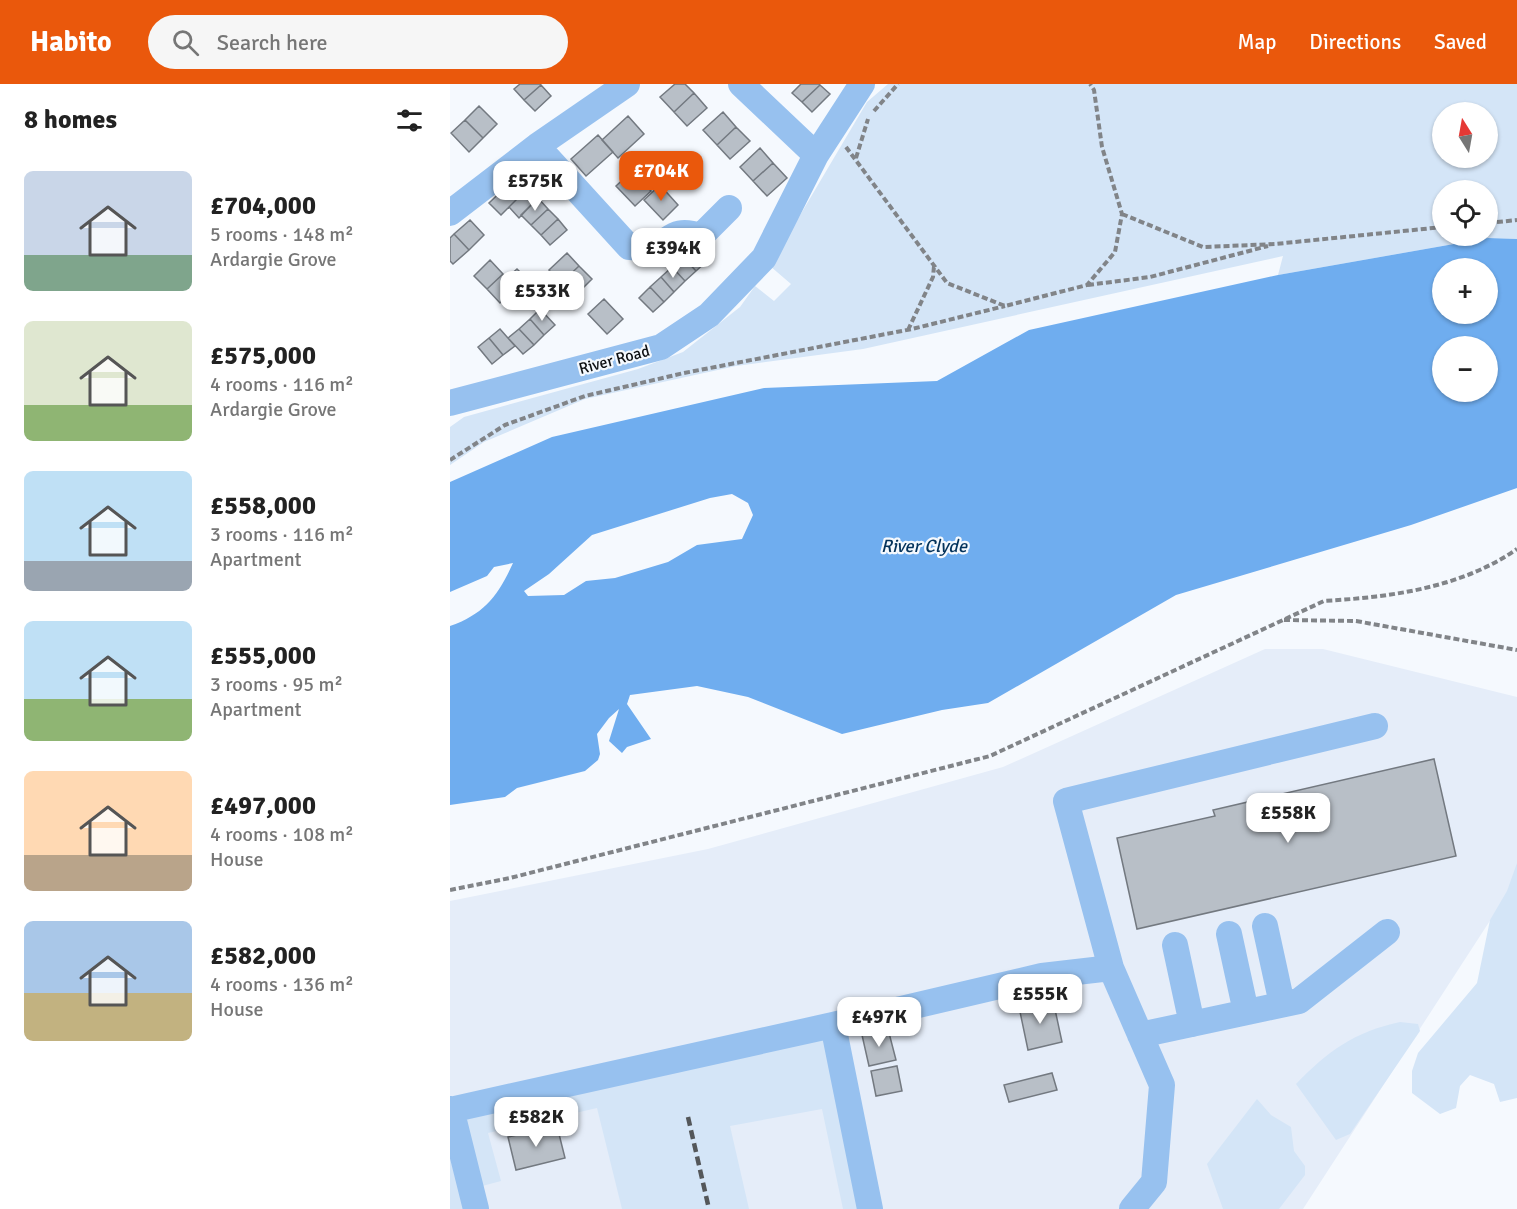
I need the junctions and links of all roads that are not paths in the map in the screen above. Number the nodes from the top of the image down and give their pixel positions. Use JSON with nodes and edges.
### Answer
{"nodes":[{"id":1,"x":627,"y":84,"type":"edge"},
{"id":2,"x":741,"y":84,"type":"edge"},
{"id":3,"x":862,"y":84,"type":"edge"},
{"id":4,"x":537,"y":146,"type":"junction"},
{"id":5,"x":816,"y":155,"type":"junction"},
{"id":6,"x":729,"y":208,"type":"dead end"},
{"id":7,"x":450,"y":213,"type":"edge"},
{"id":8,"x":450,"y":403,"type":"edge"},
{"id":9,"x":1376,"y":726,"type":"dead end"},
{"id":10,"x":1265,"y":926,"type":"dead end"},
{"id":11,"x":1387,"y":932,"type":"dead end"},
{"id":12,"x":1229,"y":933,"type":"dead end"},
{"id":13,"x":1175,"y":945,"type":"dead end"},
{"id":14,"x":1111,"y":968,"type":"junction"},
{"id":15,"x":1282,"y":1004,"type":"junction"},
{"id":16,"x":1246,"y":1012,"type":"junction"},
{"id":17,"x":1192,"y":1024,"type":"junction"},
{"id":18,"x":833,"y":1025,"type":"junction"},
{"id":19,"x":1140,"y":1035,"type":"junction"},
{"id":20,"x":451,"y":1109,"type":"edge"},
{"id":21,"x":476,"y":1209,"type":"edge"},
{"id":22,"x":870,"y":1209,"type":"edge"},
{"id":23,"x":1132,"y":1209,"type":"edge"}],
"edges":[{"from":1,"to":4,"type":"street"},
{"from":2,"to":5,"type":"street"},
{"from":3,"to":5,"type":"street","name":"River Road"},
{"from":4,"to":6,"type":"street"},
{"from":4,"to":7,"type":"street"},
{"from":5,"to":8,"type":"street","name":"River Road"},
{"from":9,"to":14,"type":"street"},
{"from":10,"to":15,"type":"street"},
{"from":11,"to":15,"type":"street"},
{"from":12,"to":16,"type":"street"},
{"from":13,"to":17,"type":"street"},
{"from":14,"to":18,"type":"street"},
{"from":14,"to":19,"type":"street"},
{"from":15,"to":16,"type":"street"},
{"from":16,"to":17,"type":"street"},
{"from":17,"to":19,"type":"street"},
{"from":18,"to":20,"type":"street"},
{"from":18,"to":22,"type":"street"},
{"from":19,"to":23,"type":"street"},
{"from":20,"to":21,"type":"street"}]}
